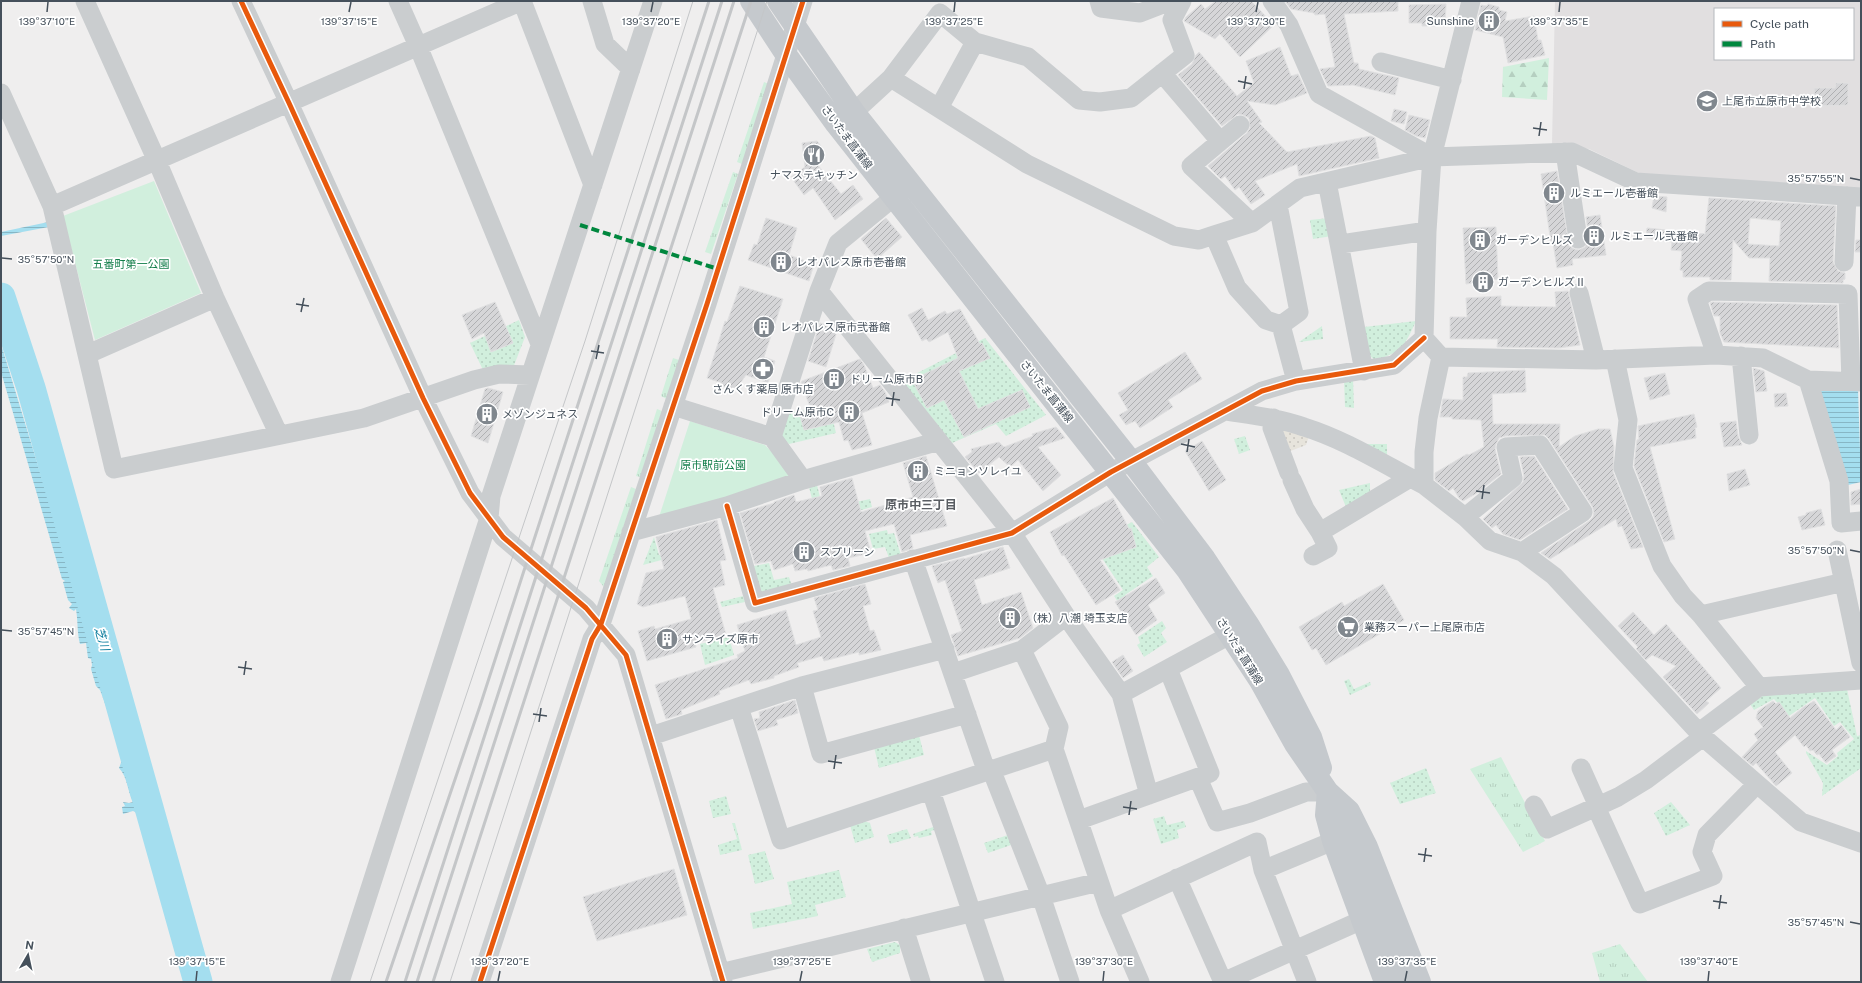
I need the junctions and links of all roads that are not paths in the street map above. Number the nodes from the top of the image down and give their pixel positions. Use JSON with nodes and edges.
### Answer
{"nodes":[{"id":1,"x":85,"y":1,"type":"edge"},
{"id":2,"x":241,"y":1,"type":"edge"},
{"id":3,"x":398,"y":1,"type":"edge"},
{"id":4,"x":522,"y":1,"type":"edge"},
{"id":5,"x":592,"y":1,"type":"edge"},
{"id":6,"x":653,"y":1,"type":"edge"},
{"id":7,"x":751,"y":1,"type":"edge"},
{"id":8,"x":778,"y":1,"type":"edge"},
{"id":9,"x":803,"y":1,"type":"edge"},
{"id":10,"x":1099,"y":1,"type":"edge"},
{"id":11,"x":1171,"y":1,"type":"edge"},
{"id":12,"x":1182,"y":1,"type":"edge"},
{"id":13,"x":1272,"y":1,"type":"edge"},
{"id":14,"x":1472,"y":1,"type":"edge"},
{"id":15,"x":795,"y":26,"type":"junction"},
{"id":16,"x":975,"y":42,"type":"junction"},
{"id":17,"x":418,"y":46,"type":"junction"},
{"id":18,"x":787,"y":56,"type":"junction"},
{"id":19,"x":1381,"y":62,"type":"dead end"},
{"id":20,"x":631,"y":69,"type":"junction"},
{"id":21,"x":1162,"y":73,"type":"junction"},
{"id":22,"x":891,"y":78,"type":"junction"},
{"id":23,"x":1452,"y":80,"type":"junction"},
{"id":24,"x":1,"y":93,"type":"edge"},
{"id":25,"x":289,"y":103,"type":"junction"},
{"id":26,"x":939,"y":108,"type":"junction"},
{"id":27,"x":854,"y":112,"type":"junction"},
{"id":28,"x":1240,"y":125,"type":"dead end"},
{"id":29,"x":1220,"y":142,"type":"junction"},
{"id":30,"x":1565,"y":152,"type":"junction"},
{"id":31,"x":1432,"y":157,"type":"junction"},
{"id":32,"x":157,"y":160,"type":"junction"},
{"id":33,"x":1327,"y":182,"type":"junction"},
{"id":34,"x":593,"y":185,"type":"junction"},
{"id":35,"x":894,"y":197,"type":"junction"},
{"id":36,"x":1854,"y":197,"type":"edge"},
{"id":37,"x":1278,"y":205,"type":"junction"},
{"id":38,"x":52,"y":206,"type":"junction"},
{"id":39,"x":1252,"y":223,"type":"junction"},
{"id":40,"x":1427,"y":231,"type":"junction"},
{"id":41,"x":1214,"y":235,"type":"junction"},
{"id":42,"x":1578,"y":238,"type":"dead end"},
{"id":43,"x":1340,"y":244,"type":"junction"},
{"id":44,"x":1844,"y":262,"type":"dead end"},
{"id":45,"x":819,"y":291,"type":"junction"},
{"id":46,"x":1579,"y":293,"type":"dead end"},
{"id":47,"x":215,"y":298,"type":"junction"},
{"id":48,"x":1281,"y":325,"type":"junction"},
{"id":49,"x":1424,"y":338,"type":"junction"},
{"id":50,"x":540,"y":344,"type":"junction"},
{"id":51,"x":88,"y":354,"type":"junction"},
{"id":52,"x":1716,"y":355,"type":"junction"},
{"id":53,"x":1741,"y":356,"type":"junction"},
{"id":54,"x":1441,"y":357,"type":"junction"},
{"id":55,"x":1615,"y":359,"type":"junction"},
{"id":56,"x":1596,"y":360,"type":"junction"},
{"id":57,"x":1364,"y":371,"type":"junction"},
{"id":58,"x":530,"y":375,"type":"junction"},
{"id":59,"x":1808,"y":380,"type":"junction"},
{"id":60,"x":1296,"y":381,"type":"junction"},
{"id":61,"x":1856,"y":382,"type":"edge"},
{"id":62,"x":423,"y":398,"type":"junction"},
{"id":63,"x":672,"y":406,"type":"junction"},
{"id":64,"x":1226,"y":410,"type":"junction"},
{"id":65,"x":1274,"y":418,"type":"junction"},
{"id":66,"x":280,"y":435,"type":"junction"},
{"id":67,"x":1749,"y":435,"type":"dead end"},
{"id":68,"x":772,"y":437,"type":"junction"},
{"id":69,"x":939,"y":441,"type":"junction"},
{"id":70,"x":1131,"y":461,"type":"junction"},
{"id":71,"x":1111,"y":472,"type":"junction"},
{"id":72,"x":803,"y":480,"type":"junction"},
{"id":73,"x":1417,"y":482,"type":"junction"},
{"id":74,"x":727,"y":506,"type":"junction"},
{"id":75,"x":1465,"y":517,"type":"junction"},
{"id":76,"x":489,"y":518,"type":"junction"},
{"id":77,"x":1861,"y":521,"type":"edge"},
{"id":78,"x":631,"y":532,"type":"junction"},
{"id":79,"x":1012,"y":532,"type":"junction"},
{"id":80,"x":1320,"y":532,"type":"junction"},
{"id":81,"x":1837,"y":550,"type":"dead end"},
{"id":82,"x":1522,"y":552,"type":"junction"},
{"id":83,"x":1313,"y":556,"type":"dead end"},
{"id":84,"x":913,"y":559,"type":"junction"},
{"id":85,"x":1844,"y":582,"type":"junction"},
{"id":86,"x":1701,"y":615,"type":"junction"},
{"id":87,"x":1066,"y":616,"type":"junction"},
{"id":88,"x":601,"y":624,"type":"junction"},
{"id":89,"x":1230,"y":635,"type":"junction"},
{"id":90,"x":945,"y":650,"type":"junction"},
{"id":91,"x":1022,"y":650,"type":"junction"},
{"id":92,"x":1861,"y":663,"type":"edge"},
{"id":93,"x":1168,"y":669,"type":"junction"},
{"id":94,"x":953,"y":673,"type":"junction"},
{"id":95,"x":1861,"y":680,"type":"edge"},
{"id":96,"x":802,"y":686,"type":"junction"},
{"id":97,"x":1759,"y":687,"type":"junction"},
{"id":98,"x":1122,"y":694,"type":"junction"},
{"id":99,"x":739,"y":707,"type":"junction"},
{"id":100,"x":967,"y":714,"type":"junction"},
{"id":101,"x":1701,"y":735,"type":"junction"},
{"id":102,"x":651,"y":736,"type":"junction"},
{"id":103,"x":1054,"y":749,"type":"junction"},
{"id":104,"x":1581,"y":768,"type":"dead end"},
{"id":105,"x":991,"y":770,"type":"junction"},
{"id":106,"x":1198,"y":778,"type":"junction"},
{"id":107,"x":1757,"y":784,"type":"junction"},
{"id":108,"x":931,"y":791,"type":"junction"},
{"id":109,"x":1328,"y":792,"type":"junction"},
{"id":110,"x":1149,"y":796,"type":"junction"},
{"id":111,"x":1534,"y":805,"type":"dead end"},
{"id":112,"x":1597,"y":806,"type":"junction"},
{"id":113,"x":1079,"y":820,"type":"junction"},
{"id":114,"x":1333,"y":840,"type":"junction"},
{"id":115,"x":1861,"y":843,"type":"edge"},
{"id":116,"x":1263,"y":870,"type":"junction"},
{"id":117,"x":1177,"y":878,"type":"junction"},
{"id":118,"x":1099,"y":882,"type":"junction"},
{"id":119,"x":1041,"y":896,"type":"junction"},
{"id":120,"x":1109,"y":910,"type":"junction"},
{"id":121,"x":973,"y":912,"type":"junction"},
{"id":122,"x":1362,"y":920,"type":"junction"},
{"id":123,"x":904,"y":928,"type":"junction"},
{"id":124,"x":1294,"y":950,"type":"junction"},
{"id":125,"x":722,"y":978,"type":"edge"},
{"id":126,"x":340,"y":982,"type":"edge"},
{"id":127,"x":480,"y":982,"type":"edge"},
{"id":128,"x":921,"y":982,"type":"edge"},
{"id":129,"x":995,"y":982,"type":"edge"},
{"id":130,"x":1070,"y":982,"type":"edge"},
{"id":131,"x":1140,"y":982,"type":"edge"},
{"id":132,"x":1223,"y":982,"type":"edge"},
{"id":133,"x":1307,"y":982,"type":"edge"},
{"id":134,"x":1385,"y":982,"type":"edge"},
{"id":135,"x":1403,"y":982,"type":"edge"},
{"id":136,"x":1420,"y":982,"type":"edge"}],
"edges":[{"from":1,"to":32,"type":"street"},
{"from":2,"to":25,"type":"street"},
{"from":3,"to":17,"type":"street"},
{"from":4,"to":17,"type":"street"},
{"from":4,"to":34,"type":"street"},
{"from":5,"to":20,"type":"street"},
{"from":6,"to":20,"type":"street"},
{"from":7,"to":18,"type":"main road","name":"さいたま菖蒲線"},
{"from":8,"to":15,"type":"main road","name":"さいたま菖蒲線"},
{"from":9,"to":15,"type":"street"},
{"from":10,"to":11,"type":"street"},
{"from":12,"to":21,"type":"street"},
{"from":13,"to":31,"type":"street"},
{"from":14,"to":23,"type":"street"},
{"from":15,"to":18,"type":"street"},
{"from":15,"to":27,"type":"main road","name":"さいたま菖蒲線"},
{"from":16,"to":21,"type":"street"},
{"from":16,"to":22,"type":"street"},
{"from":16,"to":26,"type":"street"},
{"from":17,"to":25,"type":"street"},
{"from":17,"to":50,"type":"street"},
{"from":18,"to":35,"type":"main road","name":"さいたま菖蒲線"},
{"from":18,"to":63,"type":"street"},
{"from":19,"to":23,"type":"street"},
{"from":20,"to":34,"type":"street"},
{"from":21,"to":29,"type":"street"},
{"from":22,"to":26,"type":"street"},
{"from":22,"to":27,"type":"street"},
{"from":23,"to":31,"type":"street"},
{"from":24,"to":38,"type":"street"},
{"from":25,"to":32,"type":"street"},
{"from":25,"to":62,"type":"street"},
{"from":26,"to":41,"type":"street"},
{"from":27,"to":70,"type":"main road","name":"さいたま菖蒲線"},
{"from":28,"to":29,"type":"street"},
{"from":29,"to":39,"type":"street"},
{"from":30,"to":31,"type":"street"},
{"from":30,"to":36,"type":"street"},
{"from":30,"to":42,"type":"street"},
{"from":31,"to":33,"type":"street"},
{"from":31,"to":40,"type":"street"},
{"from":32,"to":38,"type":"street"},
{"from":32,"to":47,"type":"street"},
{"from":33,"to":37,"type":"street"},
{"from":33,"to":43,"type":"street"},
{"from":34,"to":50,"type":"street"},
{"from":35,"to":45,"type":"street"},
{"from":35,"to":71,"type":"main road","name":"さいたま菖蒲線"},
{"from":36,"to":44,"type":"street"},
{"from":37,"to":39,"type":"street"},
{"from":37,"to":48,"type":"street"},
{"from":38,"to":51,"type":"street"},
{"from":39,"to":41,"type":"street"},
{"from":40,"to":43,"type":"street"},
{"from":40,"to":49,"type":"street"},
{"from":41,"to":48,"type":"street"},
{"from":43,"to":57,"type":"street"},
{"from":45,"to":68,"type":"street"},
{"from":45,"to":69,"type":"street"},
{"from":46,"to":56,"type":"street"},
{"from":47,"to":51,"type":"street"},
{"from":47,"to":66,"type":"street"},
{"from":48,"to":60,"type":"street"},
{"from":49,"to":54,"type":"street"},
{"from":49,"to":57,"type":"street"},
{"from":50,"to":58,"type":"street"},
{"from":51,"to":66,"type":"street"},
{"from":52,"to":53,"type":"street"},
{"from":52,"to":55,"type":"street"},
{"from":52,"to":61,"type":"street"},
{"from":53,"to":59,"type":"street"},
{"from":53,"to":67,"type":"street"},
{"from":54,"to":56,"type":"street"},
{"from":54,"to":73,"type":"street"},
{"from":55,"to":56,"type":"street"},
{"from":55,"to":86,"type":"street"},
{"from":57,"to":60,"type":"street"},
{"from":58,"to":62,"type":"street"},
{"from":58,"to":76,"type":"street"},
{"from":59,"to":61,"type":"street"},
{"from":59,"to":77,"type":"street"},
{"from":60,"to":64,"type":"street"},
{"from":62,"to":66,"type":"street"},
{"from":62,"to":76,"type":"street"},
{"from":63,"to":68,"type":"street"},
{"from":63,"to":78,"type":"street"},
{"from":64,"to":65,"type":"street"},
{"from":64,"to":70,"type":"street"},
{"from":65,"to":73,"type":"street"},
{"from":65,"to":80,"type":"street"},
{"from":68,"to":72,"type":"street"},
{"from":69,"to":72,"type":"street"},
{"from":69,"to":79,"type":"street"},
{"from":70,"to":71,"type":"street"},
{"from":70,"to":109,"type":"main road","name":"さいたま菖蒲線"},
{"from":71,"to":79,"type":"street"},
{"from":71,"to":89,"type":"main road","name":"さいたま菖蒲線"},
{"from":72,"to":74,"type":"street"},
{"from":73,"to":75,"type":"street"},
{"from":73,"to":80,"type":"street"},
{"from":74,"to":78,"type":"street"},
{"from":74,"to":84,"type":"street"},
{"from":75,"to":82,"type":"street"},
{"from":75,"to":82,"type":"street"},
{"from":76,"to":88,"type":"street"},
{"from":76,"to":126,"type":"street"},
{"from":78,"to":88,"type":"street"},
{"from":79,"to":84,"type":"street"},
{"from":79,"to":87,"type":"street"},
{"from":80,"to":83,"type":"street"},
{"from":81,"to":85,"type":"street"},
{"from":82,"to":101,"type":"street"},
{"from":84,"to":90,"type":"street"},
{"from":85,"to":86,"type":"street"},
{"from":85,"to":92,"type":"street"},
{"from":86,"to":97,"type":"street"},
{"from":87,"to":91,"type":"street"},
{"from":87,"to":98,"type":"street"},
{"from":88,"to":102,"type":"street"},
{"from":88,"to":127,"type":"street"},
{"from":89,"to":93,"type":"street"},
{"from":89,"to":109,"type":"main road","name":"さいたま菖蒲線"},
{"from":90,"to":94,"type":"street"},
{"from":90,"to":96,"type":"street"},
{"from":91,"to":94,"type":"street"},
{"from":91,"to":103,"type":"street"},
{"from":93,"to":98,"type":"street"},
{"from":93,"to":106,"type":"street"},
{"from":94,"to":100,"type":"street"},
{"from":95,"to":97,"type":"street"},
{"from":96,"to":99,"type":"street"},
{"from":96,"to":100,"type":"street"},
{"from":97,"to":101,"type":"street"},
{"from":98,"to":110,"type":"street"},
{"from":99,"to":102,"type":"street"},
{"from":99,"to":108,"type":"street"},
{"from":100,"to":105,"type":"street"},
{"from":101,"to":107,"type":"street"},
{"from":101,"to":112,"type":"street"},
{"from":102,"to":125,"type":"street"},
{"from":103,"to":105,"type":"street"},
{"from":103,"to":113,"type":"street"},
{"from":104,"to":112,"type":"street"},
{"from":105,"to":108,"type":"street"},
{"from":105,"to":119,"type":"street"},
{"from":106,"to":109,"type":"street"},
{"from":106,"to":110,"type":"street"},
{"from":107,"to":112,"type":"street"},
{"from":107,"to":115,"type":"street"},
{"from":108,"to":121,"type":"street"},
{"from":109,"to":114,"type":"main road"},
{"from":109,"to":135,"type":"main road","name":"さいたま菖蒲線"},
{"from":109,"to":136,"type":"main road"},
{"from":110,"to":113,"type":"street"},
{"from":111,"to":112,"type":"street"},
{"from":113,"to":118,"type":"street"},
{"from":114,"to":116,"type":"street"},
{"from":114,"to":122,"type":"main road"},
{"from":116,"to":117,"type":"street"},
{"from":116,"to":124,"type":"street"},
{"from":117,"to":120,"type":"street"},
{"from":117,"to":132,"type":"street"},
{"from":118,"to":119,"type":"street"},
{"from":118,"to":120,"type":"street"},
{"from":119,"to":121,"type":"street"},
{"from":119,"to":130,"type":"street"},
{"from":120,"to":131,"type":"street"},
{"from":121,"to":123,"type":"street"},
{"from":121,"to":129,"type":"street"},
{"from":122,"to":124,"type":"street"},
{"from":122,"to":134,"type":"main road"},
{"from":123,"to":125,"type":"street"},
{"from":123,"to":128,"type":"street"},
{"from":124,"to":132,"type":"street"},
{"from":124,"to":133,"type":"street"}]}
